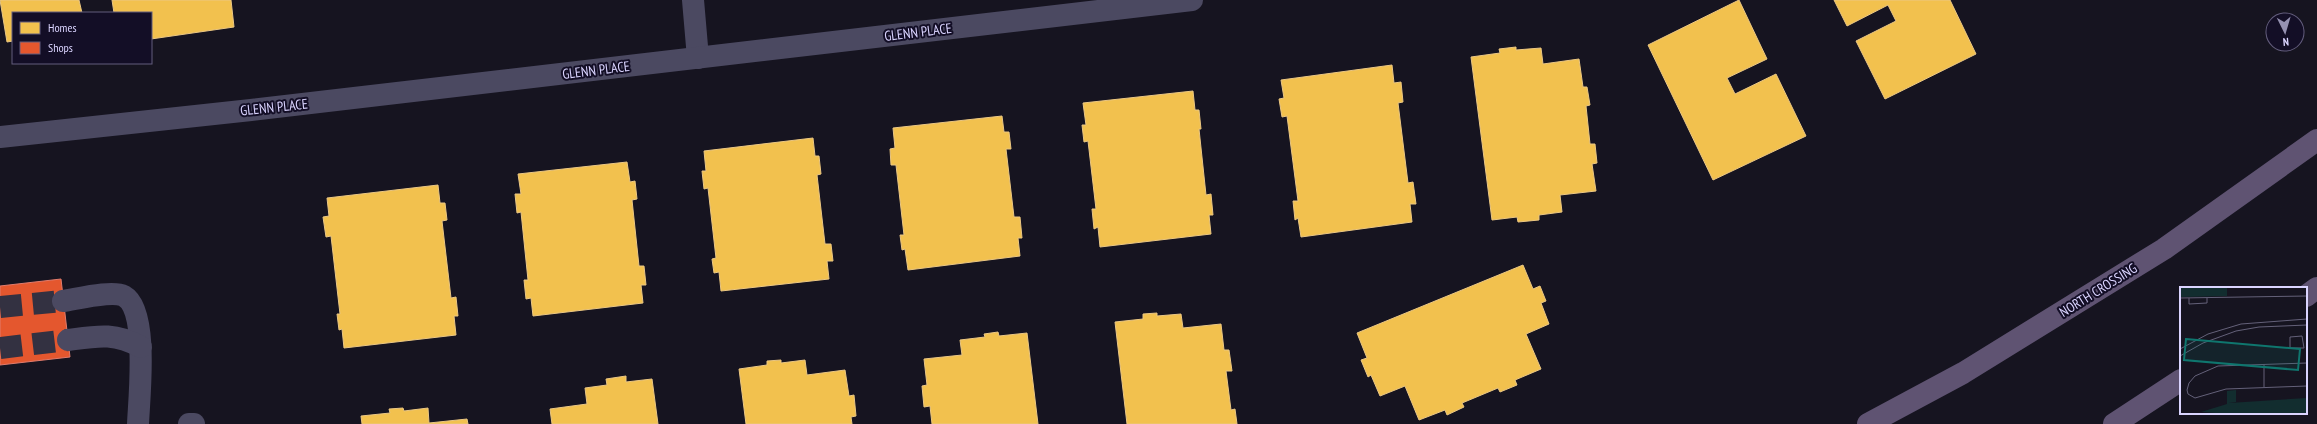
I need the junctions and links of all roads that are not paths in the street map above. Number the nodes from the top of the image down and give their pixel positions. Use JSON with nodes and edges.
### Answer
{"nodes":[{"id":1,"x":693,"y":0,"type":"edge"},
{"id":2,"x":1192,"y":0,"type":"edge"},
{"id":3,"x":698,"y":58,"type":"junction"},
{"id":4,"x":0,"y":136,"type":"edge"},
{"id":5,"x":2317,"y":140,"type":"edge"},
{"id":6,"x":2317,"y":288,"type":"edge"},
{"id":7,"x":2307,"y":295,"type":"edge"},
{"id":8,"x":63,"y":300,"type":"tunnel mouth"},
{"id":9,"x":68,"y":340,"type":"tunnel mouth"},
{"id":10,"x":140,"y":347,"type":"junction"},
{"id":11,"x":2180,"y":381,"type":"edge"},
{"id":12,"x":138,"y":424,"type":"edge"},
{"id":13,"x":189,"y":424,"type":"edge"},
{"id":14,"x":194,"y":424,"type":"edge"},
{"id":15,"x":1868,"y":424,"type":"edge"},
{"id":16,"x":2114,"y":424,"type":"edge"}],
"edges":[{"from":1,"to":3,"type":"street"},
{"from":2,"to":3,"type":"street","name":"GLENN PLACE"},
{"from":3,"to":4,"type":"street","name":"GLENN PLACE"},
{"from":5,"to":15,"type":"main road","name":"NORTH CROSSING"},
{"from":6,"to":7,"type":"main road"},
{"from":8,"to":10,"type":"street"},
{"from":9,"to":10,"type":"street"},
{"from":10,"to":12,"type":"street"},
{"from":11,"to":16,"type":"main road"},
{"from":13,"to":14,"type":"street"}]}
